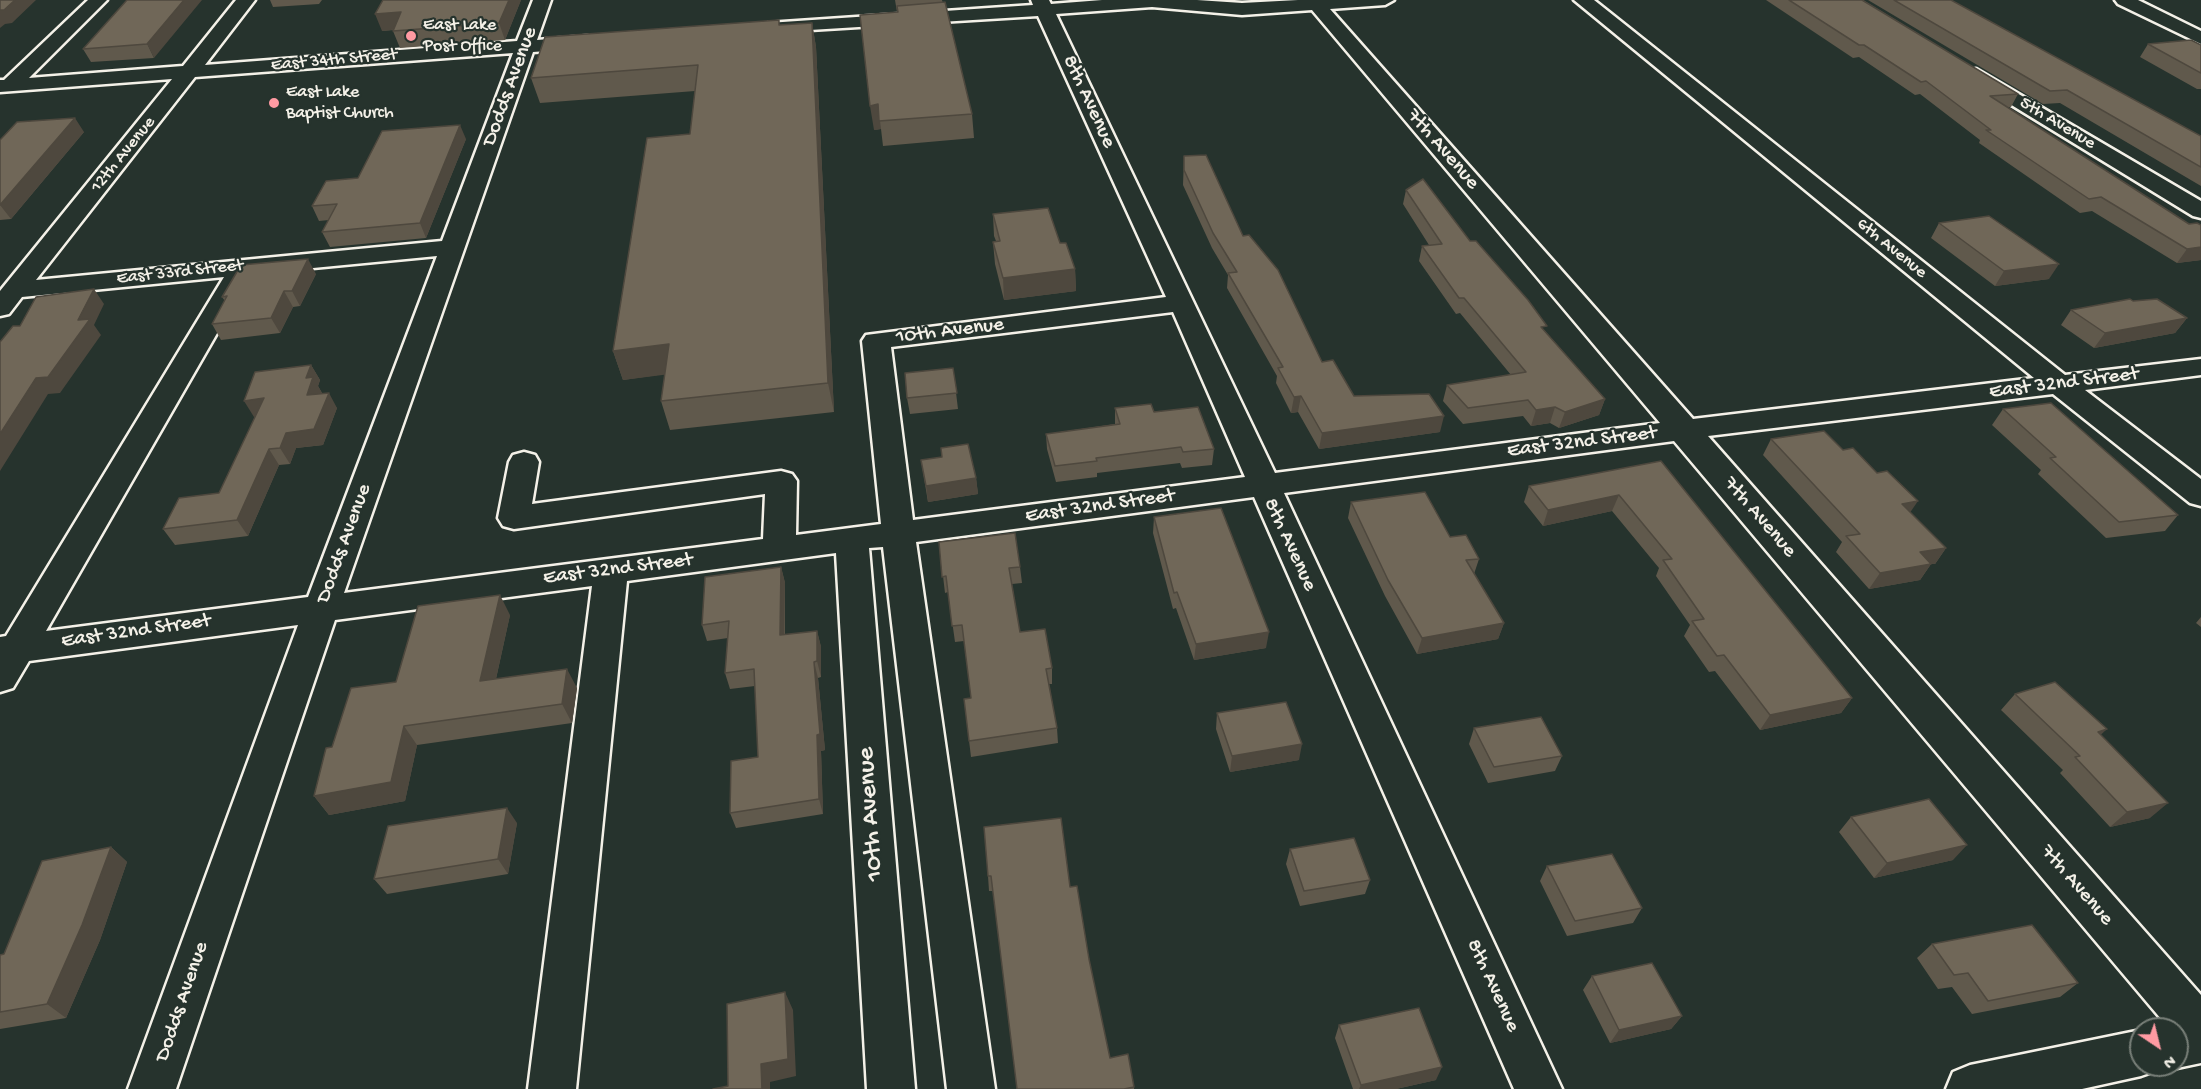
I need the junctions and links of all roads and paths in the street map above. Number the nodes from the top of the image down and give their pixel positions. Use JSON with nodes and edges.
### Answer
{"nodes":[{"id":1,"x":98,"y":0,"type":"edge"},
{"id":2,"x":246,"y":0,"type":"edge"},
{"id":3,"x":542,"y":0,"type":"edge"},
{"id":4,"x":1385,"y":0,"type":"edge"},
{"id":5,"x":1583,"y":0,"type":"edge"},
{"id":6,"x":2124,"y":0,"type":"edge"},
{"id":7,"x":1205,"y":3,"type":"edge"},
{"id":8,"x":1042,"y":5,"type":"edge"},
{"id":9,"x":1317,"y":6,"type":"junction"},
{"id":10,"x":752,"y":31,"type":"edge"},
{"id":11,"x":2201,"y":38,"type":"edge"},
{"id":12,"x":602,"y":41,"type":"edge"},
{"id":13,"x":526,"y":46,"type":"junction"},
{"id":14,"x":1961,"y":66,"type":"edge"},
{"id":15,"x":189,"y":73,"type":"junction"},
{"id":16,"x":4,"y":86,"type":"edge"},
{"id":17,"x":2201,"y":211,"type":"edge"},
{"id":18,"x":453,"y":247,"type":"junction"},
{"id":19,"x":243,"y":267,"type":"junction"},
{"id":20,"x":7,"y":299,"type":"edge"},
{"id":21,"x":1182,"y":303,"type":"junction"},
{"id":22,"x":2201,"y":367,"type":"edge"},
{"id":23,"x":2060,"y":385,"type":"junction"},
{"id":24,"x":1683,"y":430,"type":"junction"},
{"id":25,"x":524,"y":462,"type":"dead end"},
{"id":26,"x":1262,"y":485,"type":"junction"},
{"id":27,"x":2201,"y":495,"type":"edge"},
{"id":28,"x":898,"y":533,"type":"junction"},
{"id":29,"x":852,"y":539,"type":"junction"},
{"id":30,"x":779,"y":549,"type":"junction"},
{"id":31,"x":610,"y":572,"type":"junction"},
{"id":32,"x":322,"y":607,"type":"junction"},
{"id":33,"x":6,"y":659,"type":"edge"},
{"id":34,"x":2201,"y":1030,"type":"edge"},
{"id":35,"x":2129,"y":1056,"type":"edge"},
{"id":36,"x":152,"y":1089,"type":"edge"},
{"id":37,"x":552,"y":1089,"type":"edge"},
{"id":38,"x":891,"y":1089,"type":"edge"},
{"id":39,"x":971,"y":1089,"type":"edge"},
{"id":40,"x":1538,"y":1089,"type":"edge"},
{"id":41,"x":1970,"y":1089,"type":"edge"}],
"edges":[{"from":1,"to":16,"type":"street"},
{"from":2,"to":15,"type":"street","name":"12th Avenue"},
{"from":3,"to":13,"type":"street","name":"Dodds Avenue"},
{"from":4,"to":9,"type":"street"},
{"from":5,"to":23,"type":"street","name":"6th Avenue"},
{"from":6,"to":11,"type":"street"},
{"from":7,"to":8,"type":"street"},
{"from":7,"to":9,"type":"street"},
{"from":8,"to":10,"type":"street"},
{"from":8,"to":21,"type":"street","name":"8th Avenue"},
{"from":9,"to":24,"type":"street","name":"7th Avenue"},
{"from":12,"to":13,"type":"street","name":"East 34th Street"},
{"from":13,"to":15,"type":"street","name":"East 34th Street"},
{"from":13,"to":18,"type":"street","name":"Dodds Avenue"},
{"from":14,"to":17,"type":"street","name":"5th Avenue"},
{"from":15,"to":16,"type":"street","name":"East 34th Street"},
{"from":15,"to":20,"type":"street","name":"12th Avenue"},
{"from":18,"to":19,"type":"street","name":"East 33rd Street"},
{"from":18,"to":32,"type":"street","name":"Dodds Avenue"},
{"from":19,"to":20,"type":"street","name":"East 33rd Street"},
{"from":19,"to":33,"type":"street"},
{"from":21,"to":26,"type":"street","name":"8th Avenue"},
{"from":21,"to":28,"type":"street","name":"10th Avenue"},
{"from":22,"to":23,"type":"street","name":"East 32nd Street"},
{"from":23,"to":24,"type":"street","name":"East 32nd Street"},
{"from":23,"to":27,"type":"street","name":"6th Avenue"},
{"from":24,"to":26,"type":"street","name":"East 32nd Street"},
{"from":24,"to":34,"type":"street","name":"7th Avenue"},
{"from":25,"to":30,"type":"street"},
{"from":26,"to":28,"type":"street","name":"East 32nd Street"},
{"from":26,"to":40,"type":"street","name":"8th Avenue"},
{"from":28,"to":29,"type":"street","name":"East 32nd Street"},
{"from":28,"to":39,"type":"street"},
{"from":29,"to":30,"type":"street","name":"East 32nd Street"},
{"from":29,"to":38,"type":"street","name":"10th Avenue"},
{"from":30,"to":31,"type":"street","name":"East 32nd Street"},
{"from":31,"to":32,"type":"street","name":"East 32nd Street"},
{"from":31,"to":37,"type":"street"},
{"from":32,"to":33,"type":"street","name":"East 32nd Street"},
{"from":32,"to":36,"type":"street","name":"Dodds Avenue"},
{"from":35,"to":41,"type":"street"}]}
